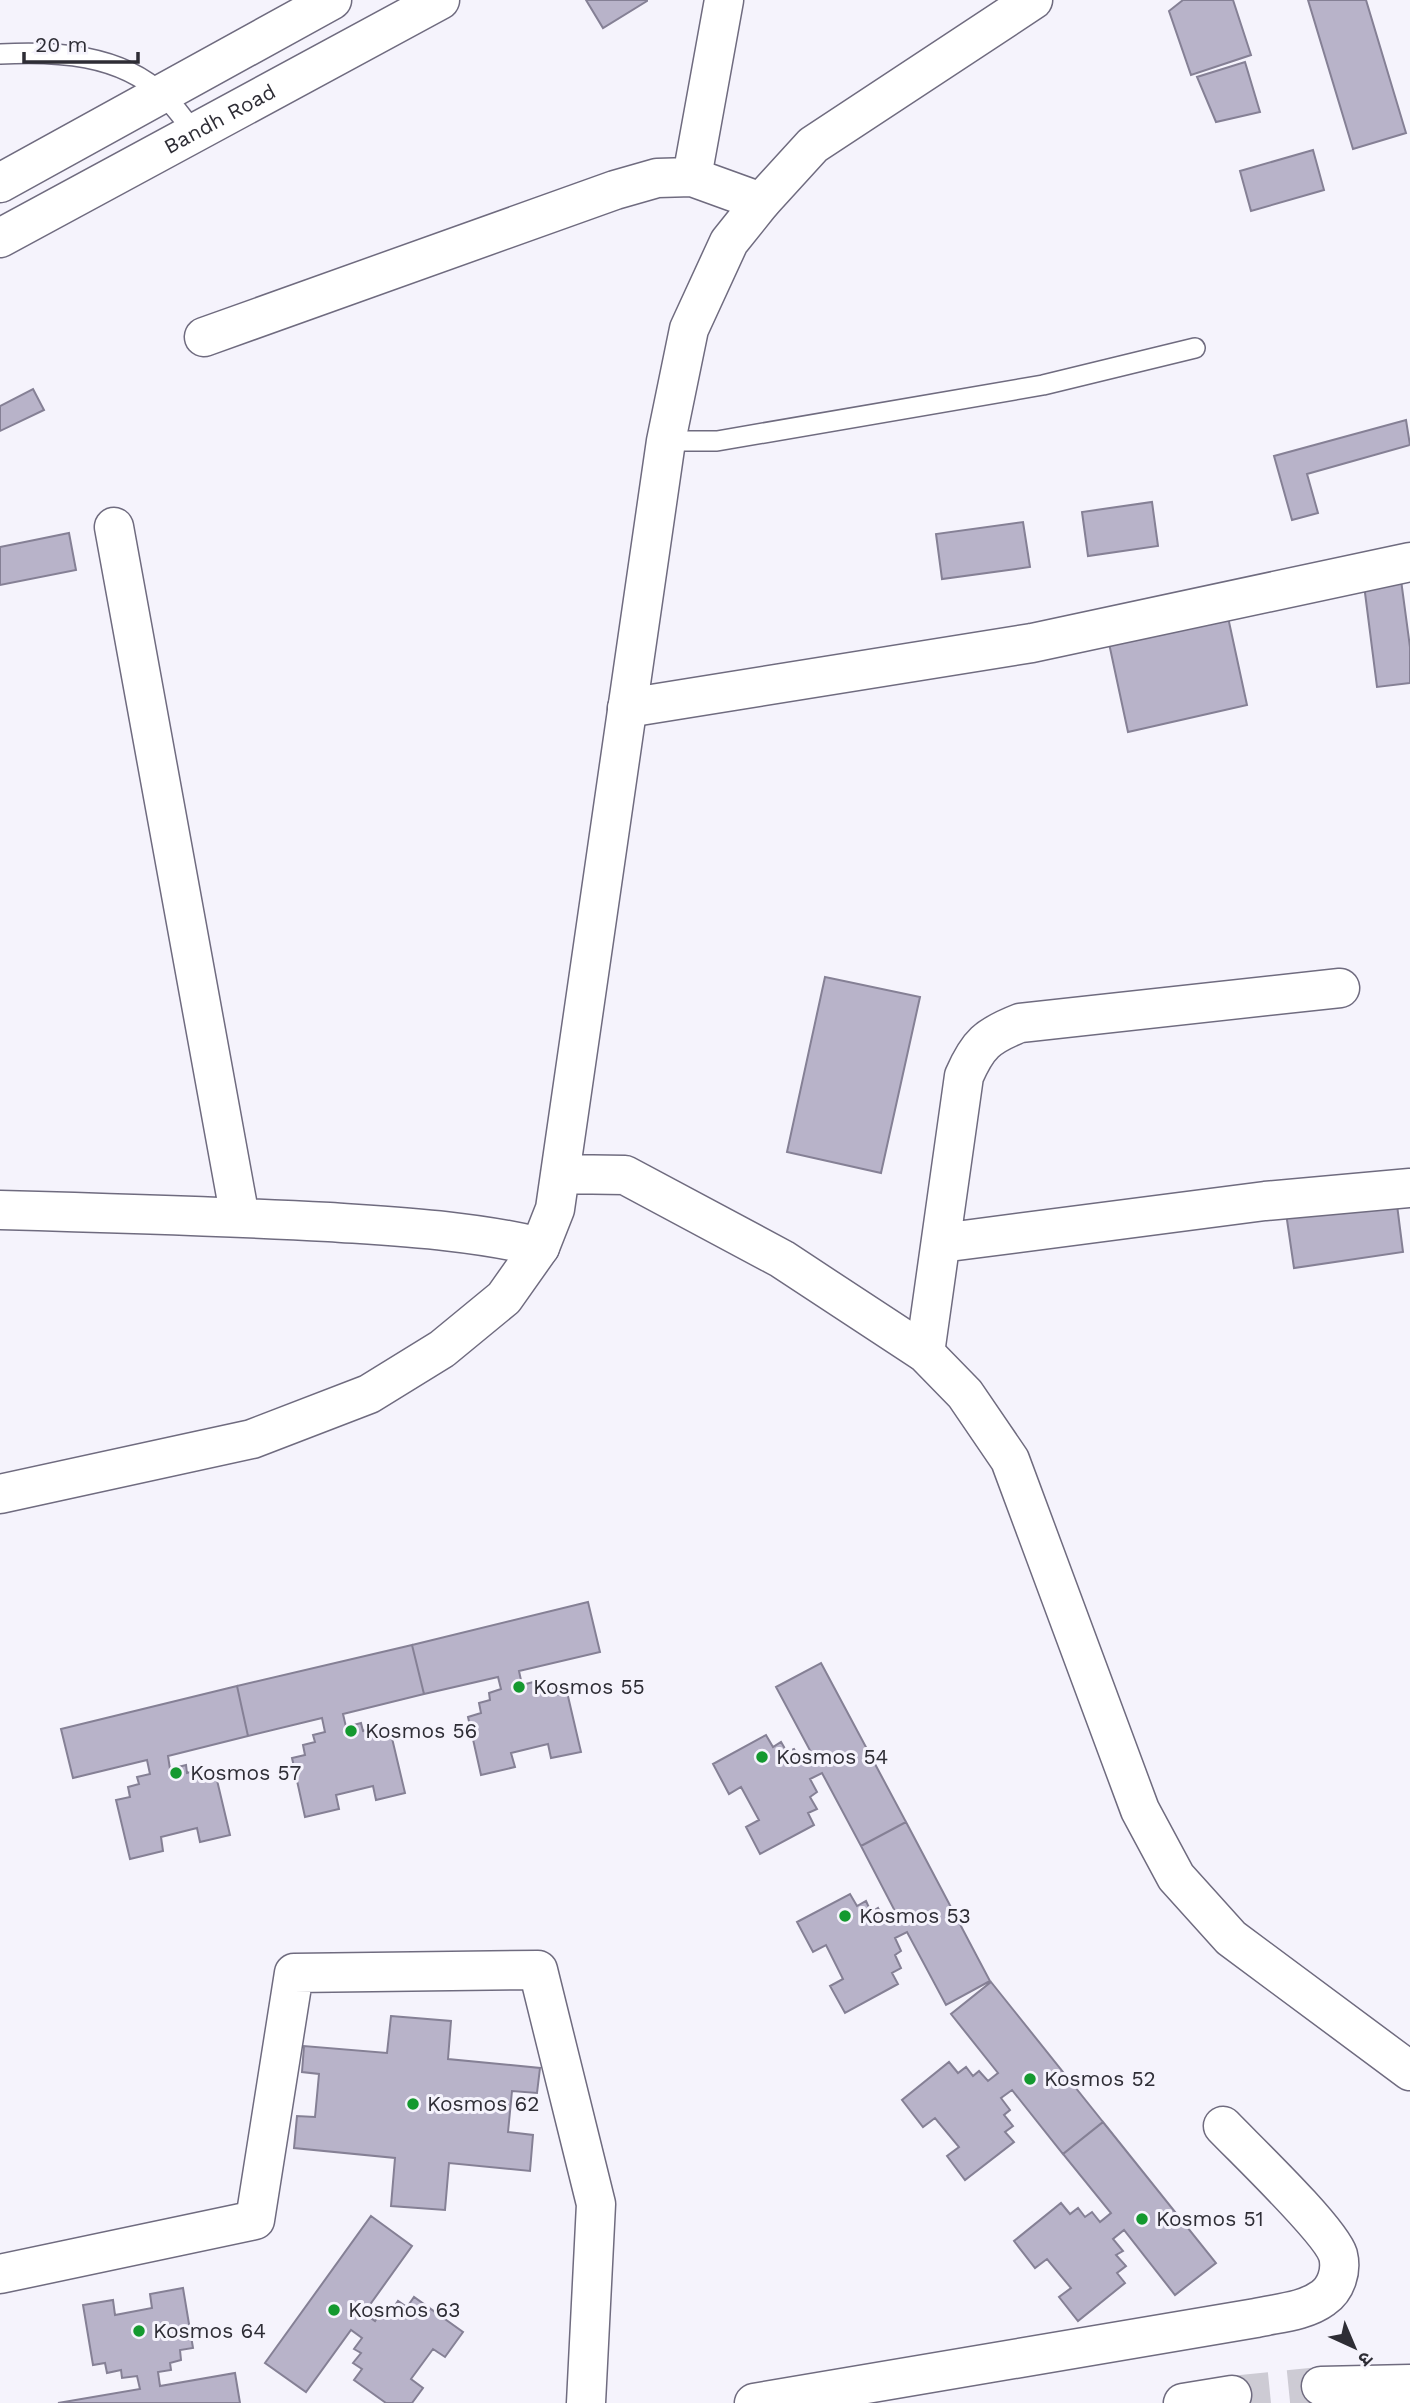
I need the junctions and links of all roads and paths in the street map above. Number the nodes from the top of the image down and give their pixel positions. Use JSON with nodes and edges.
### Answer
{"nodes":[{"id":1,"x":332,"y":0,"type":"edge"},
{"id":2,"x":440,"y":0,"type":"edge"},
{"id":3,"x":724,"y":0,"type":"edge"},
{"id":4,"x":1033,"y":0,"type":"edge"},
{"id":5,"x":0,"y":54,"type":"edge"},
{"id":6,"x":163,"y":95,"type":"junction"},
{"id":7,"x":195,"y":132,"type":"junction"},
{"id":8,"x":692,"y":177,"type":"junction"},
{"id":9,"x":0,"y":183,"type":"edge"},
{"id":10,"x":761,"y":202,"type":"junction"},
{"id":11,"x":0,"y":238,"type":"edge"},
{"id":12,"x":204,"y":337,"type":"dead end"},
{"id":13,"x":1195,"y":348,"type":"dead end"},
{"id":14,"x":666,"y":441,"type":"junction"},
{"id":15,"x":114,"y":527,"type":"dead end"},
{"id":16,"x":1410,"y":562,"type":"edge"},
{"id":17,"x":627,"y":708,"type":"junction"},
{"id":18,"x":1340,"y":988,"type":"dead end"},
{"id":19,"x":559,"y":1174,"type":"junction"},
{"id":20,"x":1410,"y":1188,"type":"edge"},
{"id":21,"x":1,"y":1204,"type":"edge"},
{"id":22,"x":240,"y":1217,"type":"junction"},
{"id":23,"x":941,"y":1243,"type":"junction"},
{"id":24,"x":540,"y":1247,"type":"junction"},
{"id":25,"x":925,"y":1353,"type":"junction"},
{"id":26,"x":0,"y":1494,"type":"edge"},
{"id":27,"x":1410,"y":2071,"type":"edge"},
{"id":28,"x":1223,"y":2126,"type":"dead end"},
{"id":29,"x":0,"y":2274,"type":"edge"},
{"id":30,"x":1410,"y":2384,"type":"edge"},
{"id":31,"x":1321,"y":2386,"type":"tunnel mouth"},
{"id":32,"x":1232,"y":2395,"type":"tunnel mouth"},
{"id":33,"x":586,"y":2403,"type":"edge"},
{"id":34,"x":754,"y":2403,"type":"edge"},
{"id":35,"x":1183,"y":2403,"type":"edge"}],
"edges":[{"from":1,"to":6,"type":"street"},
{"from":2,"to":7,"type":"street","name":"Bandh Road"},
{"from":3,"to":8,"type":"street"},
{"from":4,"to":10,"type":"street"},
{"from":5,"to":6,"type":"lane"},
{"from":6,"to":7,"type":"lane"},
{"from":6,"to":9,"type":"street"},
{"from":7,"to":11,"type":"street","name":"Bandh Road"},
{"from":8,"to":10,"type":"street"},
{"from":8,"to":12,"type":"street"},
{"from":10,"to":14,"type":"street"},
{"from":13,"to":14,"type":"lane"},
{"from":14,"to":17,"type":"street"},
{"from":15,"to":22,"type":"street"},
{"from":16,"to":17,"type":"street"},
{"from":17,"to":19,"type":"street"},
{"from":18,"to":23,"type":"street"},
{"from":19,"to":24,"type":"street"},
{"from":19,"to":25,"type":"street"},
{"from":20,"to":23,"type":"street"},
{"from":21,"to":22,"type":"street"},
{"from":22,"to":24,"type":"street"},
{"from":23,"to":25,"type":"street"},
{"from":24,"to":26,"type":"street"},
{"from":25,"to":27,"type":"street"},
{"from":28,"to":34,"type":"street"},
{"from":29,"to":33,"type":"street"},
{"from":30,"to":31,"type":"street"},
{"from":32,"to":35,"type":"street"}]}
